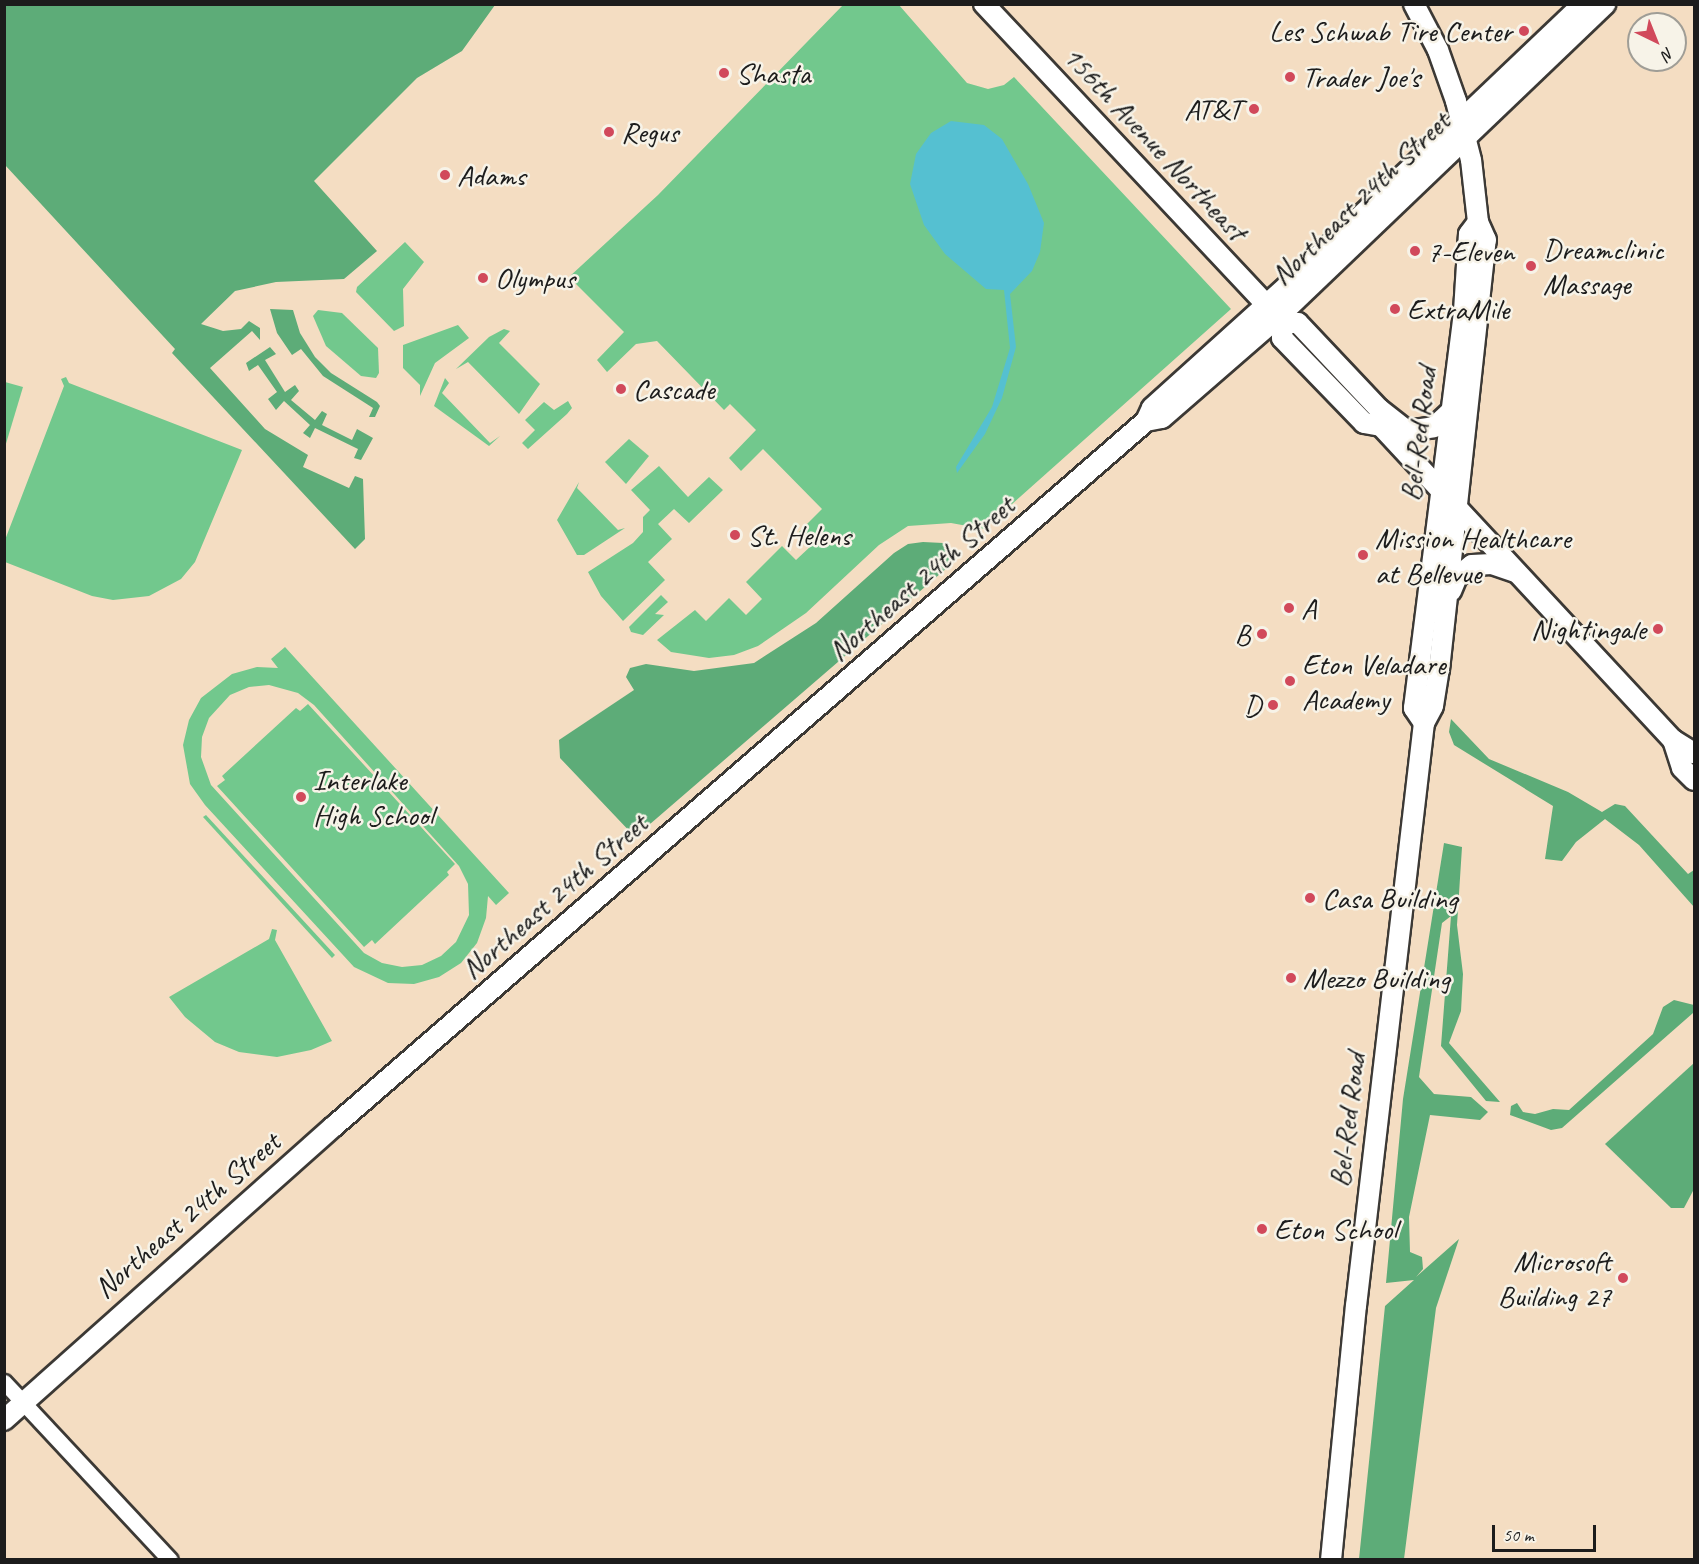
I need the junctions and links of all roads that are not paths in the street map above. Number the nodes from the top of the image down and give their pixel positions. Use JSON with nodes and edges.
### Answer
{"nodes":[{"id":1,"x":984,"y":4,"type":"edge"},
{"id":2,"x":1414,"y":4,"type":"edge"},
{"id":3,"x":1582,"y":4,"type":"edge"},
{"id":4,"x":1606,"y":4,"type":"edge"},
{"id":5,"x":1463,"y":130,"type":"junction"},
{"id":6,"x":1478,"y":222,"type":"junction"},
{"id":7,"x":1276,"y":315,"type":"junction"},
{"id":8,"x":1452,"y":410,"type":"junction"},
{"id":9,"x":1380,"y":418,"type":"junction"},
{"id":10,"x":1442,"y":491,"type":"junction"},
{"id":11,"x":1458,"y":508,"type":"junction"},
{"id":12,"x":1518,"y":573,"type":"junction"},
{"id":13,"x":1447,"y":602,"type":"junction"},
{"id":14,"x":1424,"y":723,"type":"junction"},
{"id":15,"x":1673,"y":740,"type":"junction"},
{"id":16,"x":1695,"y":753,"type":"edge"},
{"id":17,"x":1695,"y":780,"type":"edge"},
{"id":18,"x":4,"y":1382,"type":"edge"},
{"id":19,"x":24,"y":1402,"type":"junction"},
{"id":20,"x":4,"y":1420,"type":"edge"},
{"id":21,"x":170,"y":1560,"type":"edge"},
{"id":22,"x":1331,"y":1560,"type":"edge"}],
"edges":[{"from":1,"to":7,"type":"main road","name":"156th Avenue Northeast"},
{"from":2,"to":5,"type":"main road","name":"Bel-Red Road"},
{"from":3,"to":5,"type":"main road","name":"Northeast 24th Street"},
{"from":4,"to":5,"type":"main road","name":"Northeast 24th Street"},
{"from":5,"to":6,"type":"main road","name":"Bel-Red Road"},
{"from":5,"to":7,"type":"main road","name":"Northeast 24th Street"},
{"from":6,"to":8,"type":"main road","name":"Bel-Red Road"},
{"from":6,"to":11,"type":"main road","name":"Bel-Red Road"},
{"from":7,"to":9,"type":"main road","name":"156th Avenue Northeast"},
{"from":7,"to":19,"type":"main road","name":"Northeast 24th Street"},
{"from":8,"to":9,"type":"main road"},
{"from":8,"to":10,"type":"main road","name":"Bel-Red Road"},
{"from":9,"to":10,"type":"main road","name":"156th Avenue Northeast"},
{"from":10,"to":11,"type":"main road","name":"156th Avenue Northeast"},
{"from":10,"to":14,"type":"main road","name":"Bel-Red Road"},
{"from":11,"to":12,"type":"main road","name":"156th Avenue Northeast"},
{"from":11,"to":13,"type":"main road","name":"Bel-Red Road"},
{"from":12,"to":13,"type":"main road"},
{"from":12,"to":15,"type":"main road","name":"156th Avenue Northeast"},
{"from":13,"to":14,"type":"main road","name":"Bel-Red Road"},
{"from":14,"to":22,"type":"main road","name":"Bel-Red Road"},
{"from":15,"to":16,"type":"main road","name":"156th Avenue Northeast"},
{"from":15,"to":17,"type":"main road","name":"156th Avenue Northeast"},
{"from":18,"to":19,"type":"street"},
{"from":19,"to":20,"type":"main road","name":"Northeast 24th Street"},
{"from":19,"to":21,"type":"street"}]}
